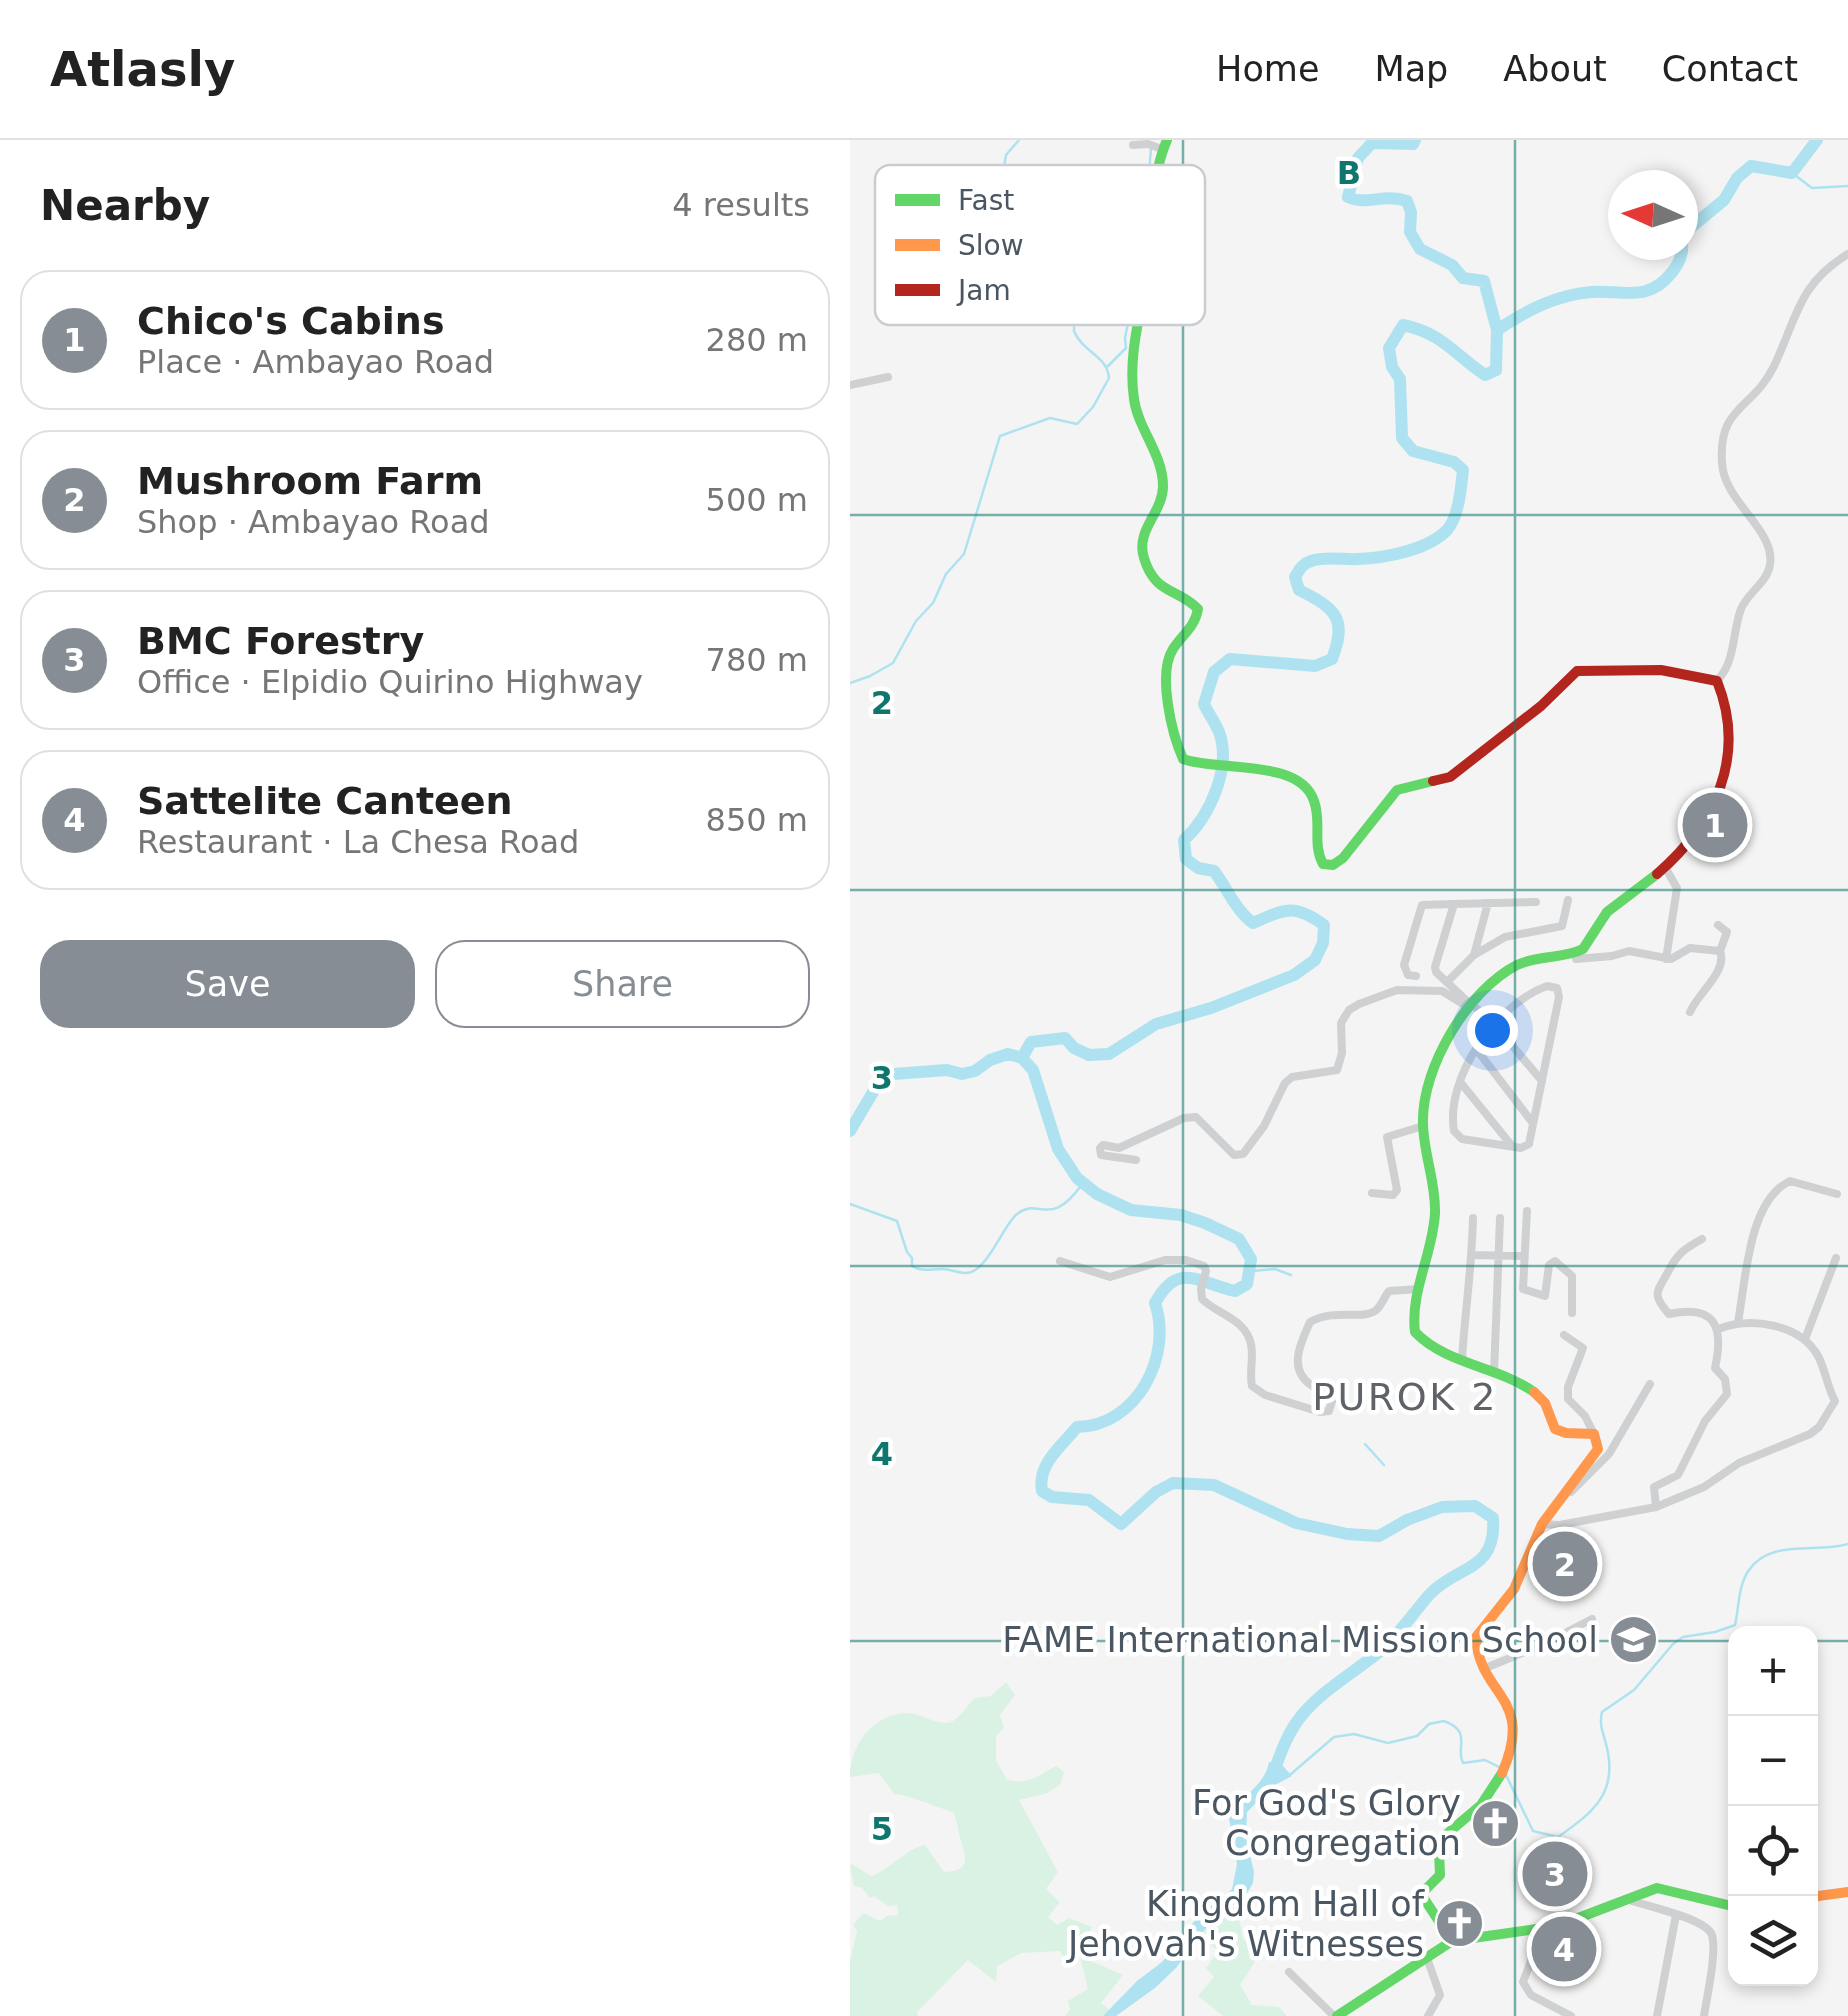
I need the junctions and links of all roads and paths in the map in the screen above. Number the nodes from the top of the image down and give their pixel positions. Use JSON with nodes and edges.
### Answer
{"nodes":[{"id":1,"x":1159,"y":145,"type":"edge"},
{"id":2,"x":1133,"y":146,"type":"dead end"},
{"id":3,"x":1848,"y":254,"type":"edge"},
{"id":4,"x":1135,"y":325,"type":"edge"},
{"id":5,"x":888,"y":377,"type":"dead end"},
{"id":6,"x":850,"y":385,"type":"edge"},
{"id":7,"x":1717,"y":681,"type":"junction"},
{"id":8,"x":1665,"y":867,"type":"junction"},
{"id":9,"x":1568,"y":900,"type":"dead end"},
{"id":10,"x":1536,"y":902,"type":"dead end"},
{"id":11,"x":1454,"y":904,"type":"junction"},
{"id":12,"x":1488,"y":904,"type":"junction"},
{"id":13,"x":1718,"y":925,"type":"dead end"},
{"id":14,"x":1720,"y":952,"type":"junction"},
{"id":15,"x":1474,"y":955,"type":"junction"},
{"id":16,"x":1576,"y":958,"type":"dead end"},
{"id":17,"x":1666,"y":959,"type":"junction"},
{"id":18,"x":1416,"y":976,"type":"dead end"},
{"id":19,"x":1448,"y":981,"type":"junction"},
{"id":20,"x":1471,"y":1006,"type":"junction"},
{"id":21,"x":1690,"y":1012,"type":"dead end"},
{"id":22,"x":1495,"y":1025,"type":"junction"},
{"id":23,"x":1476,"y":1050,"type":"junction"},
{"id":24,"x":1542,"y":1081,"type":"junction"},
{"id":25,"x":1460,"y":1083,"type":"junction"},
{"id":26,"x":1532,"y":1122,"type":"junction"},
{"id":27,"x":1424,"y":1126,"type":"junction"},
{"id":28,"x":1512,"y":1146,"type":"junction"},
{"id":29,"x":1136,"y":1160,"type":"dead end"},
{"id":30,"x":1372,"y":1193,"type":"dead end"},
{"id":31,"x":1837,"y":1194,"type":"dead end"},
{"id":32,"x":1526,"y":1211,"type":"dead end"},
{"id":33,"x":1473,"y":1218,"type":"dead end"},
{"id":34,"x":1500,"y":1218,"type":"dead end"},
{"id":35,"x":1702,"y":1239,"type":"dead end"},
{"id":36,"x":1472,"y":1255,"type":"junction"},
{"id":37,"x":1498,"y":1255,"type":"junction"},
{"id":38,"x":1523,"y":1256,"type":"junction"},
{"id":39,"x":1836,"y":1258,"type":"dead end"},
{"id":40,"x":1060,"y":1262,"type":"dead end"},
{"id":41,"x":1418,"y":1289,"type":"junction"},
{"id":42,"x":1572,"y":1313,"type":"dead end"},
{"id":43,"x":1738,"y":1322,"type":"junction"},
{"id":44,"x":1718,"y":1329,"type":"junction"},
{"id":45,"x":1564,"y":1335,"type":"dead end"},
{"id":46,"x":1805,"y":1339,"type":"junction"},
{"id":47,"x":1462,"y":1359,"type":"junction"},
{"id":48,"x":1494,"y":1373,"type":"junction"},
{"id":49,"x":1650,"y":1384,"type":"dead end"},
{"id":50,"x":1835,"y":1401,"type":"junction"},
{"id":51,"x":1846,"y":1401,"type":"edge"},
{"id":52,"x":1594,"y":1434,"type":"junction"},
{"id":53,"x":1562,"y":1496,"type":"junction"},
{"id":54,"x":1656,"y":1507,"type":"junction"},
{"id":55,"x":1542,"y":1524,"type":"junction"},
{"id":56,"x":1592,"y":1619,"type":"dead end"},
{"id":57,"x":1483,"y":1669,"type":"junction"},
{"id":58,"x":1848,"y":1892,"type":"edge"},
{"id":59,"x":1818,"y":1896,"type":"edge"},
{"id":60,"x":1627,"y":1900,"type":"junction"},
{"id":61,"x":1728,"y":1905,"type":"edge"},
{"id":62,"x":1676,"y":1914,"type":"junction"},
{"id":63,"x":1557,"y":1926,"type":"junction"},
{"id":64,"x":1452,"y":1941,"type":"junction"},
{"id":65,"x":1427,"y":1958,"type":"junction"},
{"id":66,"x":1289,"y":1972,"type":"dead end"},
{"id":67,"x":1336,"y":2016,"type":"edge"},
{"id":68,"x":1428,"y":2016,"type":"edge"},
{"id":69,"x":1571,"y":2016,"type":"edge"},
{"id":70,"x":1657,"y":2016,"type":"edge"},
{"id":71,"x":1704,"y":2016,"type":"edge"}],
"edges":[{"from":1,"to":2,"type":"street"},
{"from":3,"to":7,"type":"street"},
{"from":4,"to":7,"type":"main road"},
{"from":5,"to":6,"type":"street"},
{"from":7,"to":8,"type":"main road"},
{"from":8,"to":17,"type":"street"},
{"from":8,"to":20,"type":"main road"},
{"from":9,"to":15,"type":"street"},
{"from":10,"to":12,"type":"street"},
{"from":11,"to":12,"type":"street"},
{"from":11,"to":18,"type":"street"},
{"from":11,"to":19,"type":"street"},
{"from":12,"to":15,"type":"street"},
{"from":13,"to":14,"type":"street"},
{"from":14,"to":17,"type":"street"},
{"from":14,"to":21,"type":"street"},
{"from":15,"to":19,"type":"street"},
{"from":16,"to":17,"type":"street"},
{"from":19,"to":20,"type":"street"},
{"from":20,"to":22,"type":"street"},
{"from":20,"to":27,"type":"main road"},
{"from":20,"to":29,"type":"street"},
{"from":22,"to":23,"type":"street"},
{"from":22,"to":24,"type":"street"},
{"from":22,"to":24,"type":"street"},
{"from":23,"to":25,"type":"street"},
{"from":23,"to":26,"type":"street"},
{"from":24,"to":26,"type":"street"},
{"from":25,"to":28,"type":"street"},
{"from":25,"to":28,"type":"street"},
{"from":26,"to":28,"type":"street"},
{"from":27,"to":30,"type":"street"},
{"from":27,"to":41,"type":"main road"},
{"from":31,"to":43,"type":"street"},
{"from":32,"to":38,"type":"street"},
{"from":33,"to":36,"type":"street"},
{"from":34,"to":37,"type":"street"},
{"from":35,"to":44,"type":"street"},
{"from":36,"to":37,"type":"street"},
{"from":36,"to":47,"type":"street"},
{"from":37,"to":38,"type":"street"},
{"from":37,"to":48,"type":"street"},
{"from":38,"to":42,"type":"street"},
{"from":39,"to":46,"type":"street"},
{"from":40,"to":41,"type":"street"},
{"from":41,"to":47,"type":"main road"},
{"from":43,"to":44,"type":"street"},
{"from":43,"to":46,"type":"street"},
{"from":44,"to":54,"type":"street"},
{"from":45,"to":52,"type":"street"},
{"from":46,"to":50,"type":"street"},
{"from":47,"to":48,"type":"main road"},
{"from":48,"to":52,"type":"main road"},
{"from":49,"to":53,"type":"street"},
{"from":50,"to":51,"type":"street"},
{"from":50,"to":54,"type":"street"},
{"from":52,"to":53,"type":"main road"},
{"from":53,"to":55,"type":"main road"},
{"from":54,"to":55,"type":"street"},
{"from":55,"to":57,"type":"main road"},
{"from":56,"to":57,"type":"street"},
{"from":57,"to":64,"type":"main road"},
{"from":58,"to":59,"type":"main road"},
{"from":60,"to":61,"type":"main road"},
{"from":60,"to":62,"type":"street"},
{"from":60,"to":63,"type":"main road"},
{"from":62,"to":70,"type":"street"},
{"from":62,"to":71,"type":"street"},
{"from":63,"to":64,"type":"main road"},
{"from":63,"to":69,"type":"street"},
{"from":64,"to":65,"type":"main road"},
{"from":65,"to":67,"type":"main road"},
{"from":65,"to":68,"type":"street"},
{"from":66,"to":67,"type":"street"}]}
